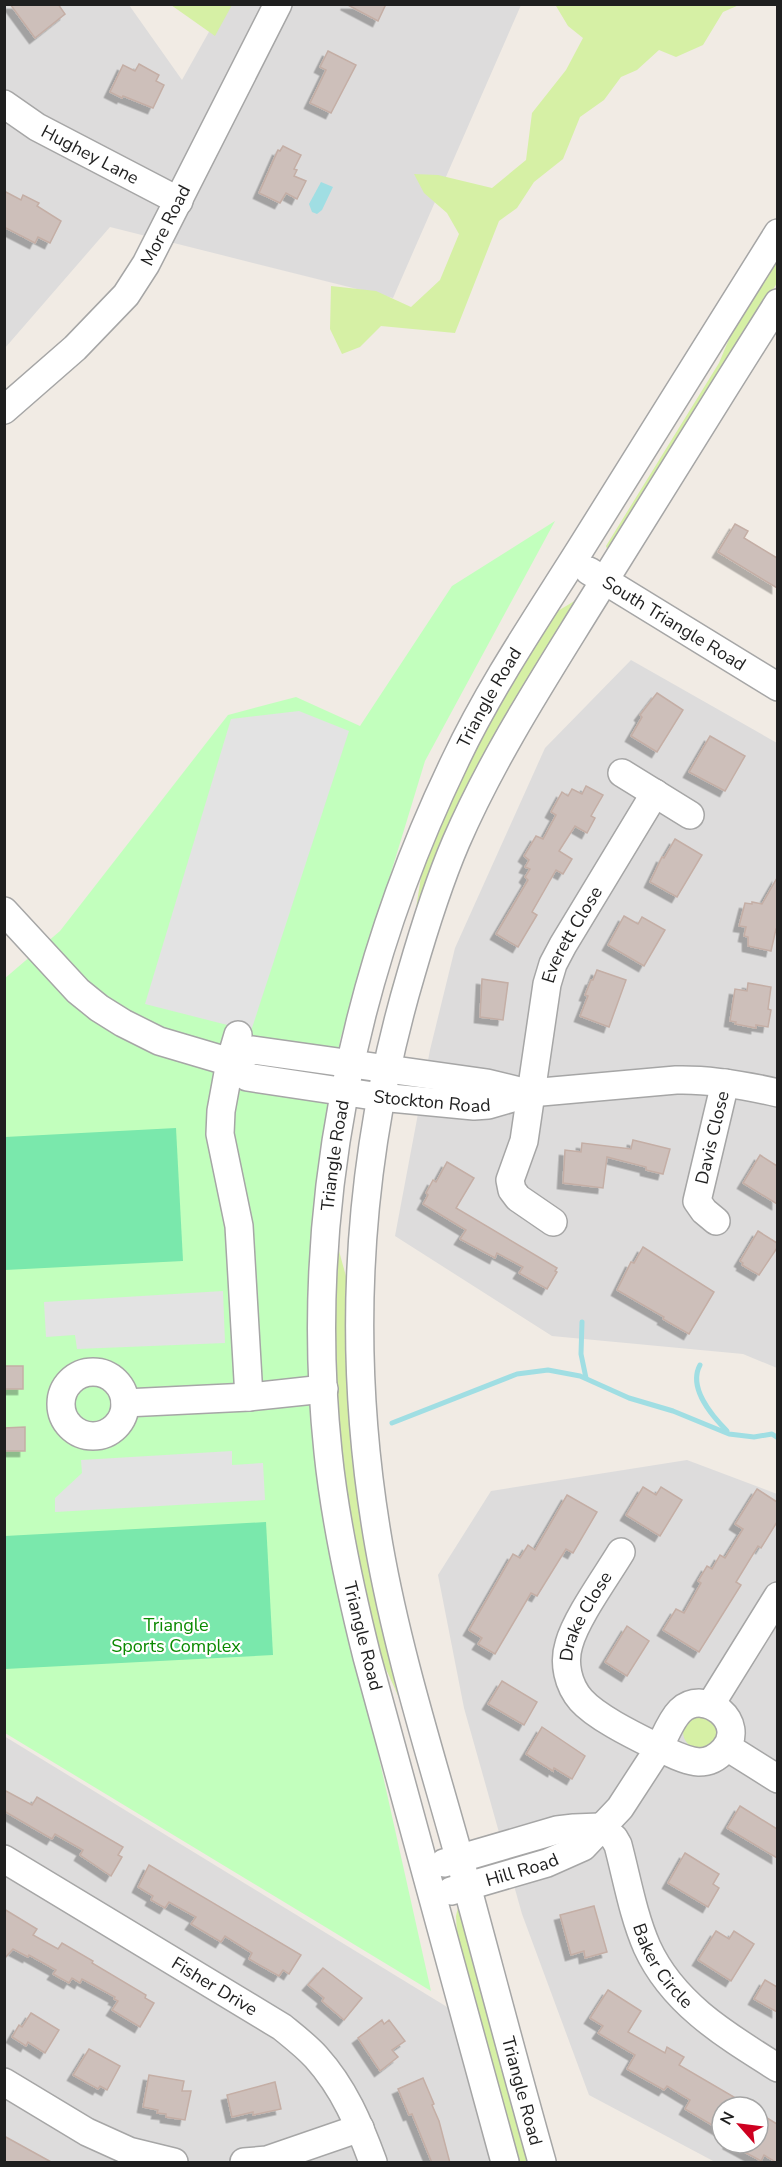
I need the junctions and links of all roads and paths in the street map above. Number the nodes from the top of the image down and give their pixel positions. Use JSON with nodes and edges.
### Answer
{"nodes":[{"id":1,"x":278,"y":4,"type":"edge"},
{"id":2,"x":4,"y":104,"type":"edge"},
{"id":3,"x":179,"y":201,"type":"junction"},
{"id":4,"x":777,"y":233,"type":"edge"},
{"id":5,"x":777,"y":303,"type":"edge"},
{"id":6,"x":4,"y":410,"type":"edge"},
{"id":7,"x":573,"y":561,"type":"junction"},
{"id":8,"x":604,"y":581,"type":"junction"},
{"id":9,"x":777,"y":687,"type":"edge"},
{"id":10,"x":622,"y":773,"type":"dead end"},
{"id":11,"x":655,"y":793,"type":"junction"},
{"id":12,"x":690,"y":815,"type":"dead end"},
{"id":13,"x":4,"y":911,"type":"edge"},
{"id":14,"x":238,"y":1035,"type":"dead end"},
{"id":15,"x":230,"y":1062,"type":"junction"},
{"id":16,"x":349,"y":1064,"type":"junction"},
{"id":17,"x":386,"y":1068,"type":"junction"},
{"id":18,"x":725,"y":1083,"type":"junction"},
{"id":19,"x":345,"y":1091,"type":"junction"},
{"id":20,"x":530,"y":1093,"type":"junction"},
{"id":21,"x":777,"y":1093,"type":"edge"},
{"id":22,"x":380,"y":1097,"type":"junction"},
{"id":23,"x":553,"y":1221,"type":"dead end"},
{"id":24,"x":716,"y":1221,"type":"dead end"},
{"id":25,"x":324,"y":1389,"type":"junction"},
{"id":26,"x":249,"y":1396,"type":"junction"},
{"id":27,"x":125,"y":1403,"type":"dead end"},
{"id":28,"x":621,"y":1552,"type":"dead end"},
{"id":29,"x":777,"y":1596,"type":"edge"},
{"id":30,"x":711,"y":1704,"type":"junction"},
{"id":31,"x":727,"y":1747,"type":"junction"},
{"id":32,"x":659,"y":1748,"type":"junction"},
{"id":33,"x":777,"y":1779,"type":"edge"},
{"id":34,"x":600,"y":1827,"type":"junction"},
{"id":35,"x":460,"y":1858,"type":"junction"},
{"id":36,"x":4,"y":1859,"type":"edge"},
{"id":37,"x":425,"y":1869,"type":"junction"},
{"id":38,"x":467,"y":1886,"type":"junction"},
{"id":39,"x":432,"y":1896,"type":"junction"},
{"id":40,"x":777,"y":2068,"type":"edge"},
{"id":41,"x":4,"y":2082,"type":"edge"},
{"id":42,"x":360,"y":2128,"type":"junction"},
{"id":43,"x":174,"y":2163,"type":"edge"},
{"id":44,"x":244,"y":2163,"type":"edge"},
{"id":45,"x":373,"y":2163,"type":"edge"},
{"id":46,"x":505,"y":2163,"type":"edge"},
{"id":47,"x":542,"y":2163,"type":"edge"}],
"edges":[{"from":1,"to":3,"type":"street","name":"More Road"},
{"from":2,"to":3,"type":"street","name":"Hughey Lane"},
{"from":3,"to":6,"type":"street","name":"More Road"},
{"from":4,"to":7,"type":"street","name":"Triangle Road"},
{"from":5,"to":8,"type":"street","name":"Triangle Road"},
{"from":7,"to":8,"type":"street","name":"South Triangle Road"},
{"from":7,"to":16,"type":"street","name":"Triangle Road"},
{"from":8,"to":9,"type":"street","name":"South Triangle Road"},
{"from":8,"to":17,"type":"street","name":"Triangle Road"},
{"from":10,"to":11,"type":"street"},
{"from":11,"to":12,"type":"street"},
{"from":11,"to":20,"type":"street","name":"Everett Close"},
{"from":13,"to":15,"type":"street","name":"Stockton Road"},
{"from":14,"to":15,"type":"street"},
{"from":15,"to":16,"type":"street","name":"Stockton Road"},
{"from":15,"to":19,"type":"street","name":"Stockton Road"},
{"from":15,"to":26,"type":"street"},
{"from":16,"to":17,"type":"street","name":"Stockton Road"},
{"from":16,"to":19,"type":"street","name":"Triangle Road"},
{"from":17,"to":20,"type":"street","name":"Stockton Road"},
{"from":17,"to":22,"type":"street","name":"Triangle Road"},
{"from":18,"to":20,"type":"street","name":"Stockton Road"},
{"from":18,"to":21,"type":"street","name":"Stockton Road"},
{"from":18,"to":24,"type":"street","name":"Davis Close"},
{"from":19,"to":22,"type":"street","name":"Stockton Road"},
{"from":19,"to":25,"type":"street","name":"Triangle Road"},
{"from":20,"to":22,"type":"street","name":"Stockton Road"},
{"from":20,"to":23,"type":"street","name":"Everett Close"},
{"from":22,"to":35,"type":"street","name":"Triangle Road"},
{"from":25,"to":26,"type":"street"},
{"from":25,"to":37,"type":"street","name":"Triangle Road"},
{"from":26,"to":27,"type":"street"},
{"from":28,"to":32,"type":"street","name":"Drake Close"},
{"from":29,"to":30,"type":"street"},
{"from":30,"to":31,"type":"street"},
{"from":30,"to":32,"type":"street","name":"Hill Road"},
{"from":31,"to":32,"type":"street"},
{"from":31,"to":33,"type":"street"},
{"from":32,"to":34,"type":"street","name":"Hill Road"},
{"from":34,"to":35,"type":"street","name":"Hill Road"},
{"from":34,"to":38,"type":"street","name":"Hill Road"},
{"from":34,"to":40,"type":"street","name":"Baker Circle"},
{"from":35,"to":37,"type":"street","name":"Hill Road"},
{"from":35,"to":38,"type":"street","name":"Triangle Road"},
{"from":36,"to":42,"type":"street","name":"Fisher Drive"},
{"from":37,"to":39,"type":"street","name":"Triangle Road"},
{"from":38,"to":39,"type":"street","name":"Hill Road"},
{"from":38,"to":47,"type":"street","name":"Triangle Road"},
{"from":39,"to":46,"type":"street","name":"Triangle Road"},
{"from":41,"to":43,"type":"street"},
{"from":42,"to":44,"type":"street"},
{"from":42,"to":45,"type":"street","name":"Fisher Drive"}]}
